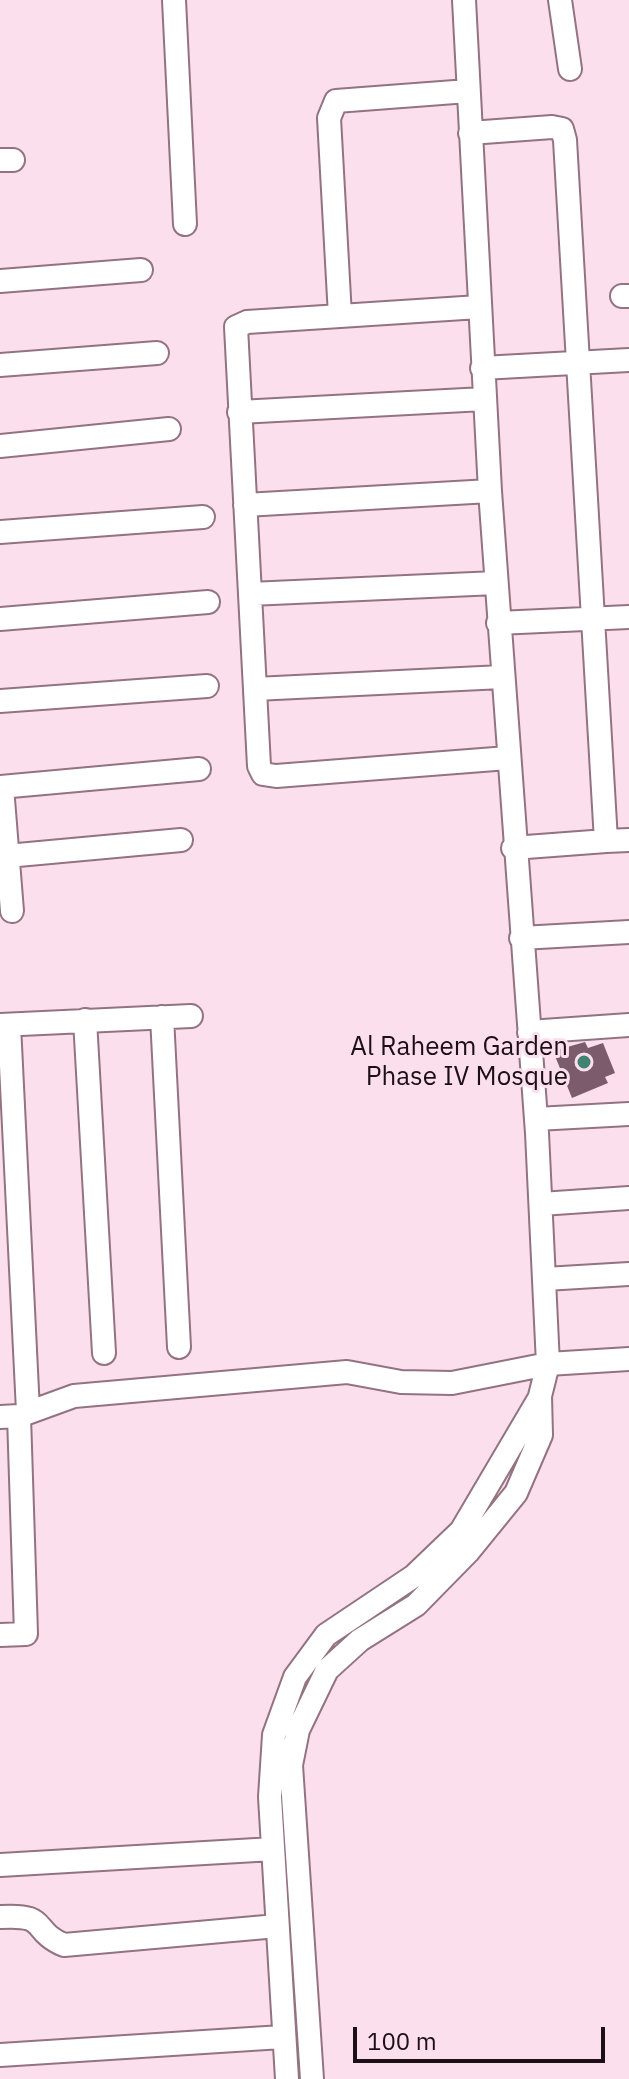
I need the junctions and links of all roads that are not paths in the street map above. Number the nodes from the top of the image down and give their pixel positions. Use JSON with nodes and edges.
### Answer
{"nodes":[{"id":1,"x":174,"y":0,"type":"edge"},
{"id":2,"x":464,"y":0,"type":"edge"},
{"id":3,"x":560,"y":0,"type":"edge"},
{"id":4,"x":570,"y":69,"type":"dead end"},
{"id":5,"x":468,"y":91,"type":"junction"},
{"id":6,"x":470,"y":133,"type":"junction"},
{"id":7,"x":185,"y":224,"type":"dead end"},
{"id":8,"x":141,"y":270,"type":"dead end"},
{"id":9,"x":0,"y":281,"type":"edge"},
{"id":10,"x":479,"y":307,"type":"junction"},
{"id":11,"x":340,"y":316,"type":"junction"},
{"id":12,"x":157,"y":353,"type":"dead end"},
{"id":13,"x":629,"y":360,"type":"edge"},
{"id":14,"x":578,"y":364,"type":"junction"},
{"id":15,"x":0,"y":365,"type":"edge"},
{"id":16,"x":482,"y":368,"type":"junction"},
{"id":17,"x":484,"y":399,"type":"junction"},
{"id":18,"x":239,"y":412,"type":"junction"},
{"id":19,"x":169,"y":429,"type":"dead end"},
{"id":20,"x":0,"y":446,"type":"edge"},
{"id":21,"x":490,"y":491,"type":"junction"},
{"id":22,"x":245,"y":505,"type":"junction"},
{"id":23,"x":203,"y":517,"type":"dead end"},
{"id":24,"x":0,"y":532,"type":"edge"},
{"id":25,"x":496,"y":583,"type":"junction"},
{"id":26,"x":250,"y":594,"type":"junction"},
{"id":27,"x":208,"y":602,"type":"dead end"},
{"id":28,"x":629,"y":617,"type":"edge"},
{"id":29,"x":0,"y":619,"type":"edge"},
{"id":30,"x":592,"y":619,"type":"junction"},
{"id":31,"x":498,"y":623,"type":"junction"},
{"id":32,"x":502,"y":677,"type":"junction"},
{"id":33,"x":207,"y":686,"type":"dead end"},
{"id":34,"x":255,"y":689,"type":"junction"},
{"id":35,"x":0,"y":701,"type":"edge"},
{"id":36,"x":508,"y":758,"type":"junction"},
{"id":37,"x":199,"y":769,"type":"dead end"},
{"id":38,"x":1,"y":787,"type":"edge"},
{"id":39,"x":181,"y":840,"type":"dead end"},
{"id":40,"x":618,"y":841,"type":"edge"},
{"id":41,"x":513,"y":848,"type":"junction"},
{"id":42,"x":7,"y":856,"type":"junction"},
{"id":43,"x":12,"y":911,"type":"dead end"},
{"id":44,"x":629,"y":932,"type":"edge"},
{"id":45,"x":521,"y":938,"type":"junction"},
{"id":46,"x":191,"y":1016,"type":"dead end"},
{"id":47,"x":162,"y":1017,"type":"junction"},
{"id":48,"x":85,"y":1020,"type":"junction"},
{"id":49,"x":4,"y":1025,"type":"edge"},
{"id":50,"x":629,"y":1025,"type":"edge"},
{"id":51,"x":529,"y":1032,"type":"junction"},
{"id":52,"x":629,"y":1114,"type":"edge"},
{"id":53,"x":536,"y":1119,"type":"junction"},
{"id":54,"x":629,"y":1198,"type":"edge"},
{"id":55,"x":541,"y":1204,"type":"junction"},
{"id":56,"x":629,"y":1274,"type":"edge"},
{"id":57,"x":545,"y":1279,"type":"junction"},
{"id":58,"x":179,"y":1347,"type":"dead end"},
{"id":59,"x":104,"y":1353,"type":"dead end"},
{"id":60,"x":629,"y":1359,"type":"edge"},
{"id":61,"x":548,"y":1364,"type":"junction"},
{"id":62,"x":540,"y":1396,"type":"junction"},
{"id":63,"x":16,"y":1414,"type":"edge"},
{"id":64,"x":0,"y":1635,"type":"edge"},
{"id":65,"x":270,"y":1797,"type":"junction"},
{"id":66,"x":294,"y":1797,"type":"junction"},
{"id":67,"x":273,"y":1849,"type":"junction"},
{"id":68,"x":0,"y":1865,"type":"edge"},
{"id":69,"x":0,"y":1917,"type":"edge"},
{"id":70,"x":277,"y":1926,"type":"junction"},
{"id":71,"x":282,"y":2037,"type":"junction"},
{"id":72,"x":0,"y":2055,"type":"edge"},
{"id":73,"x":287,"y":2079,"type":"edge"},
{"id":74,"x":312,"y":2079,"type":"edge"}],
"edges":[{"from":1,"to":7,"type":"street"},
{"from":2,"to":5,"type":"street"},
{"from":3,"to":4,"type":"street"},
{"from":5,"to":6,"type":"street"},
{"from":5,"to":11,"type":"street"},
{"from":6,"to":10,"type":"street"},
{"from":6,"to":14,"type":"street"},
{"from":8,"to":9,"type":"street"},
{"from":10,"to":11,"type":"street"},
{"from":10,"to":16,"type":"street"},
{"from":11,"to":18,"type":"street"},
{"from":12,"to":15,"type":"street"},
{"from":13,"to":14,"type":"street"},
{"from":14,"to":16,"type":"street"},
{"from":14,"to":30,"type":"street"},
{"from":16,"to":17,"type":"street"},
{"from":17,"to":18,"type":"street"},
{"from":17,"to":21,"type":"street"},
{"from":18,"to":22,"type":"street"},
{"from":19,"to":20,"type":"street"},
{"from":21,"to":22,"type":"street"},
{"from":21,"to":25,"type":"street"},
{"from":22,"to":26,"type":"street"},
{"from":23,"to":24,"type":"street"},
{"from":25,"to":26,"type":"street"},
{"from":25,"to":31,"type":"street"},
{"from":26,"to":34,"type":"street"},
{"from":27,"to":29,"type":"street"},
{"from":28,"to":30,"type":"street"},
{"from":30,"to":31,"type":"street"},
{"from":30,"to":40,"type":"street"},
{"from":31,"to":32,"type":"street"},
{"from":32,"to":34,"type":"street"},
{"from":32,"to":36,"type":"street"},
{"from":33,"to":35,"type":"street"},
{"from":34,"to":36,"type":"street"},
{"from":36,"to":41,"type":"street"},
{"from":37,"to":38,"type":"street"},
{"from":38,"to":42,"type":"street"},
{"from":39,"to":42,"type":"street"},
{"from":40,"to":41,"type":"street"},
{"from":41,"to":45,"type":"street"},
{"from":42,"to":43,"type":"street"},
{"from":44,"to":45,"type":"street"},
{"from":45,"to":51,"type":"street"},
{"from":46,"to":47,"type":"street"},
{"from":47,"to":48,"type":"street"},
{"from":47,"to":58,"type":"street"},
{"from":48,"to":49,"type":"street"},
{"from":48,"to":59,"type":"street"},
{"from":49,"to":63,"type":"street"},
{"from":50,"to":51,"type":"street"},
{"from":51,"to":53,"type":"street"},
{"from":52,"to":53,"type":"street"},
{"from":53,"to":55,"type":"street"},
{"from":54,"to":55,"type":"street"},
{"from":55,"to":57,"type":"street"},
{"from":56,"to":57,"type":"street"},
{"from":57,"to":61,"type":"street"},
{"from":60,"to":61,"type":"street"},
{"from":61,"to":62,"type":"street"},
{"from":61,"to":63,"type":"street"},
{"from":62,"to":65,"type":"street"},
{"from":62,"to":66,"type":"street"},
{"from":63,"to":64,"type":"street"},
{"from":65,"to":66,"type":"street"},
{"from":65,"to":67,"type":"street"},
{"from":66,"to":74,"type":"street"},
{"from":67,"to":68,"type":"street"},
{"from":67,"to":70,"type":"street"},
{"from":69,"to":70,"type":"street"},
{"from":70,"to":71,"type":"street"},
{"from":71,"to":72,"type":"street"},
{"from":71,"to":73,"type":"street"}]}
